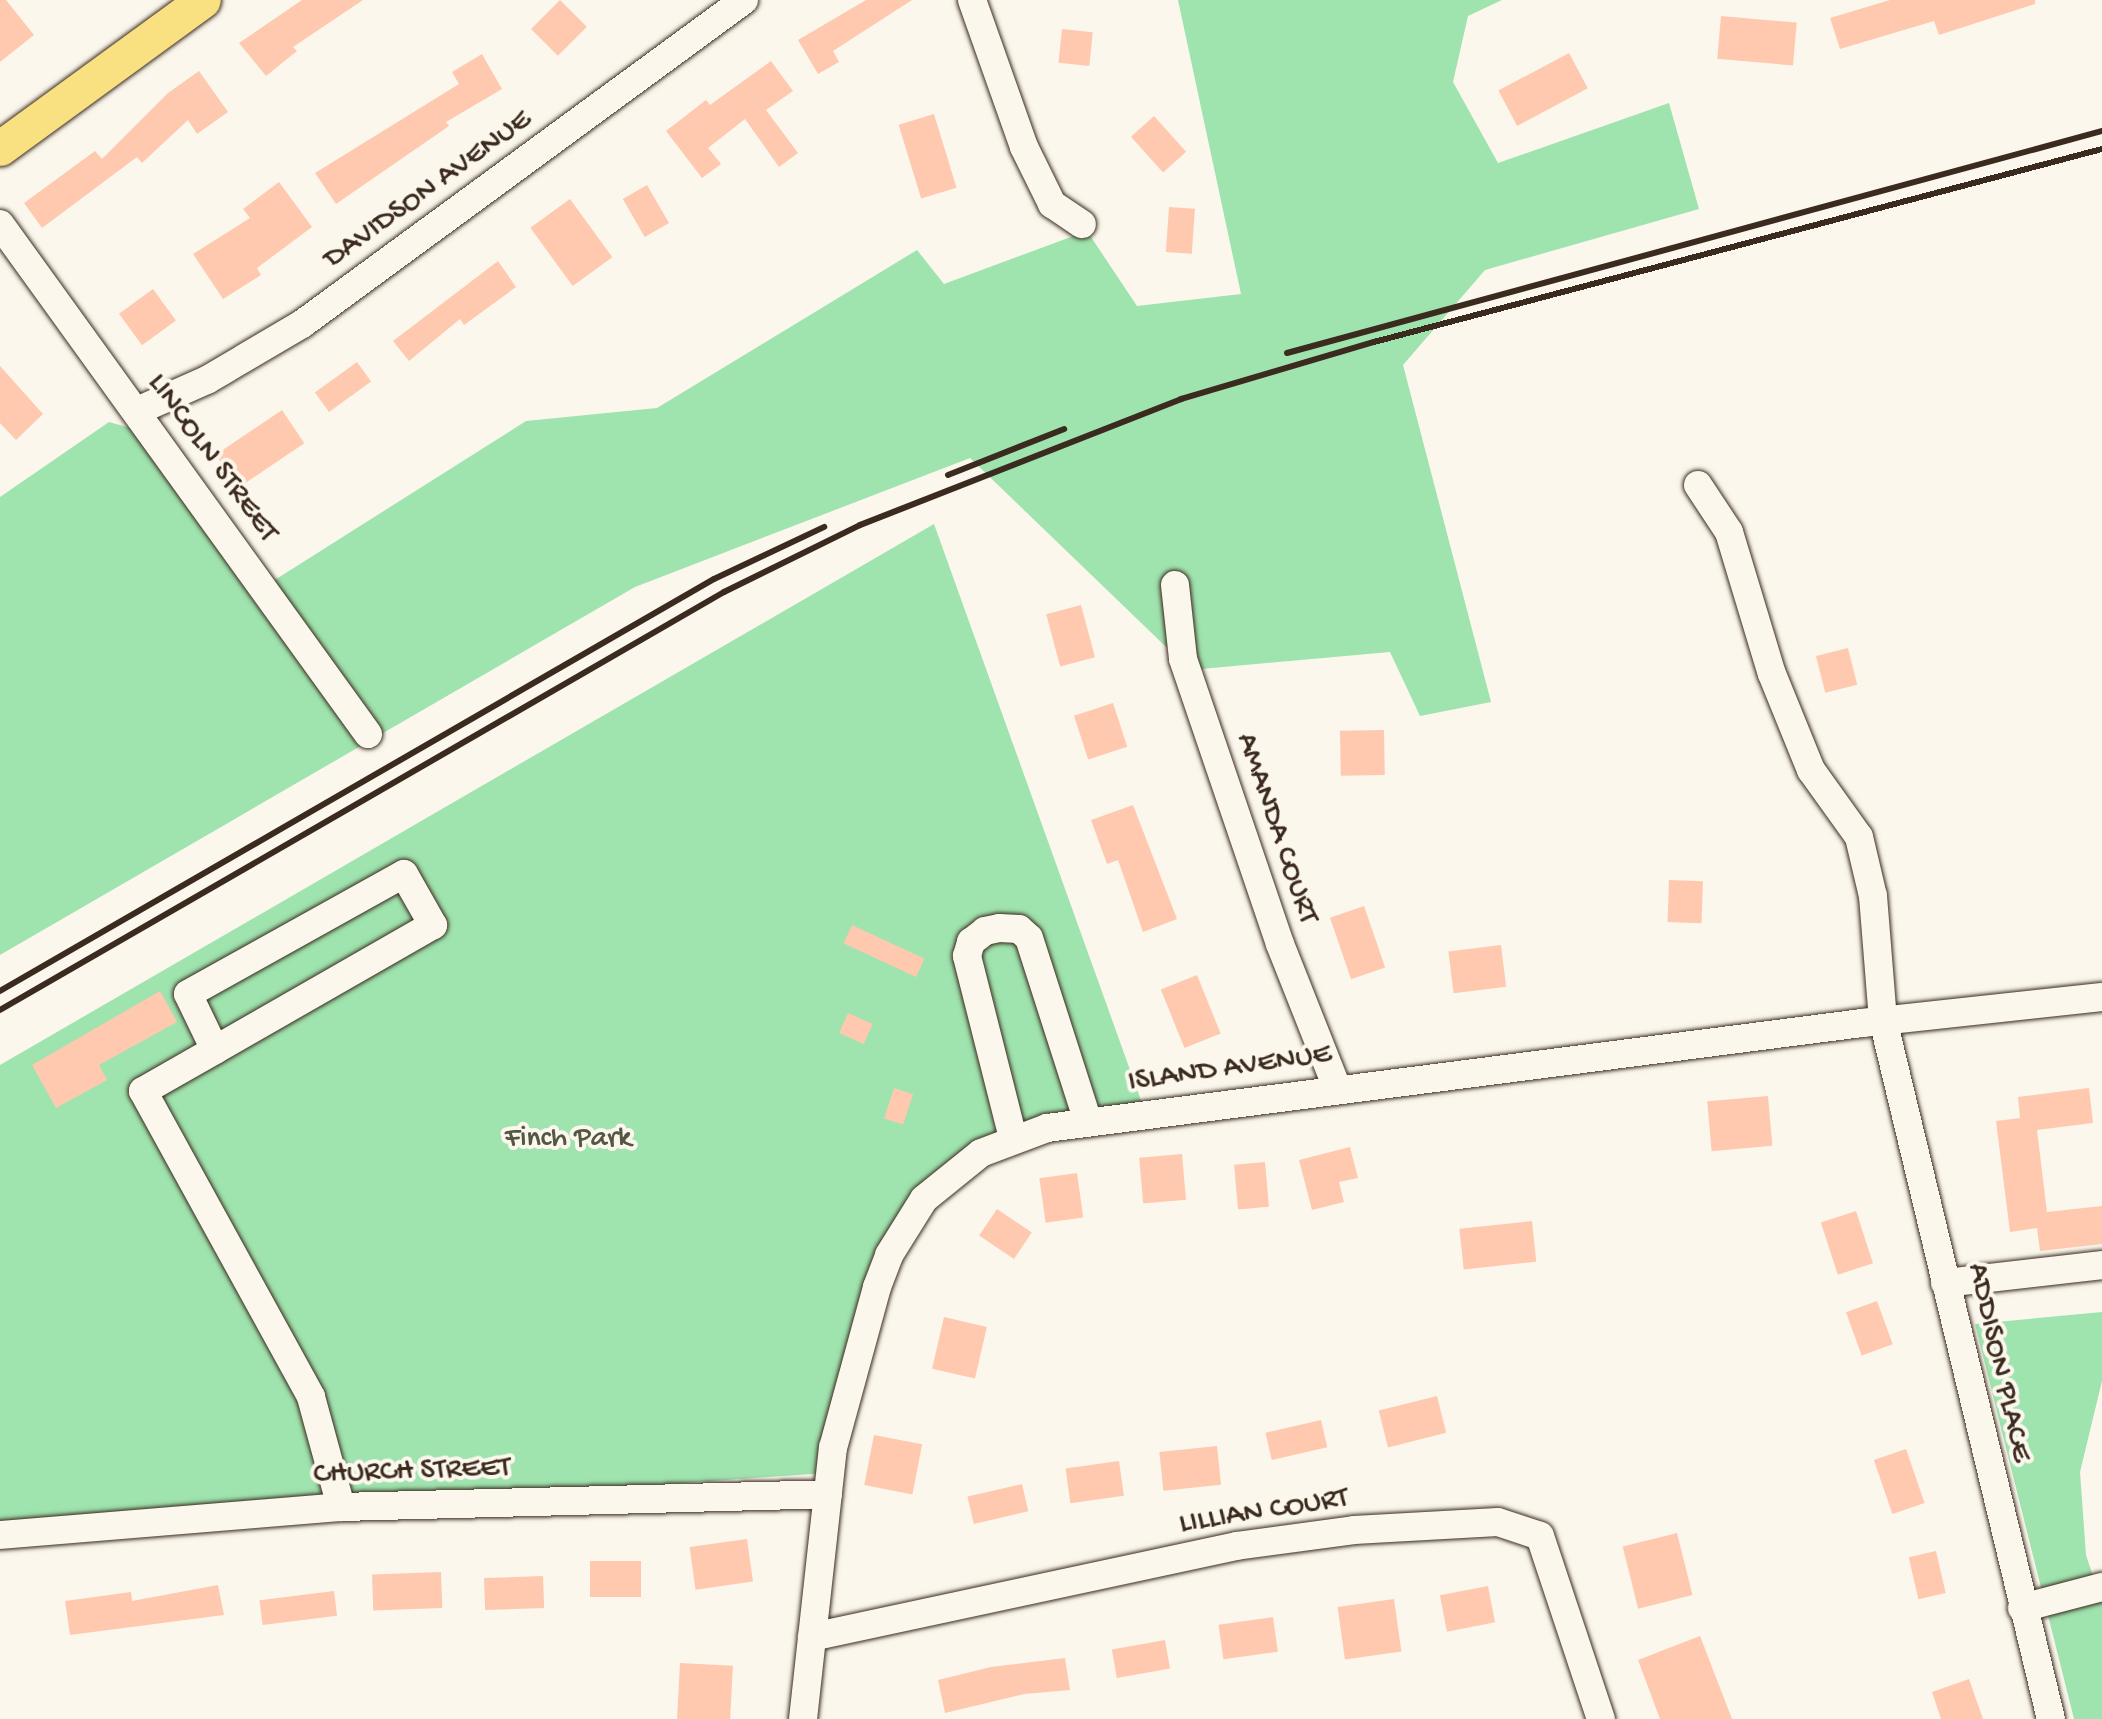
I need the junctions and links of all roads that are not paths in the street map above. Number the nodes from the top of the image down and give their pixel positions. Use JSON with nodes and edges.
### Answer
{"nodes":[{"id":1,"x":203,"y":0,"type":"edge"},
{"id":2,"x":744,"y":0,"type":"edge"},
{"id":3,"x":972,"y":0,"type":"edge"},
{"id":4,"x":0,"y":148,"type":"edge"},
{"id":5,"x":0,"y":224,"type":"edge"},
{"id":6,"x":1082,"y":224,"type":"dead end"},
{"id":7,"x":137,"y":410,"type":"junction"},
{"id":8,"x":1698,"y":485,"type":"dead end"},
{"id":9,"x":1175,"y":585,"type":"dead end"},
{"id":10,"x":368,"y":734,"type":"dead end"},
{"id":11,"x":2102,"y":997,"type":"edge"},
{"id":12,"x":1882,"y":1020,"type":"junction"},
{"id":13,"x":214,"y":1050,"type":"junction"},
{"id":14,"x":1337,"y":1088,"type":"junction"},
{"id":15,"x":1088,"y":1122,"type":"junction"},
{"id":16,"x":1014,"y":1138,"type":"junction"},
{"id":17,"x":2102,"y":1266,"type":"edge"},
{"id":18,"x":1945,"y":1284,"type":"junction"},
{"id":19,"x":828,"y":1494,"type":"junction"},
{"id":20,"x":340,"y":1507,"type":"junction"},
{"id":21,"x":0,"y":1535,"type":"edge"},
{"id":22,"x":2102,"y":1587,"type":"edge"},
{"id":23,"x":2022,"y":1608,"type":"junction"},
{"id":24,"x":812,"y":1637,"type":"junction"},
{"id":25,"x":803,"y":1719,"type":"edge"},
{"id":26,"x":1601,"y":1719,"type":"edge"},
{"id":27,"x":2051,"y":1719,"type":"edge"}],
"edges":[{"from":1,"to":4,"type":"main road"},
{"from":2,"to":7,"type":"street","name":"DAVIDSON AVENUE"},
{"from":3,"to":6,"type":"street"},
{"from":5,"to":7,"type":"street","name":"LINCOLN STREET"},
{"from":7,"to":10,"type":"street","name":"LINCOLN STREET"},
{"from":8,"to":12,"type":"street","name":"ADDISON PLACE"},
{"from":9,"to":14,"type":"street","name":"AMANDA COURT"},
{"from":11,"to":12,"type":"street","name":"ISLAND AVENUE"},
{"from":12,"to":14,"type":"street","name":"ISLAND AVENUE"},
{"from":12,"to":18,"type":"street","name":"ADDISON PLACE"},
{"from":13,"to":13,"type":"street"},
{"from":13,"to":20,"type":"street"},
{"from":14,"to":15,"type":"street","name":"ISLAND AVENUE"},
{"from":15,"to":16,"type":"street","name":"ISLAND AVENUE"},
{"from":15,"to":16,"type":"street"},
{"from":16,"to":19,"type":"street","name":"ISLAND AVENUE"},
{"from":17,"to":18,"type":"street"},
{"from":18,"to":23,"type":"street","name":"ADDISON PLACE"},
{"from":19,"to":20,"type":"street","name":"CHURCH STREET"},
{"from":19,"to":24,"type":"street","name":"ISLAND AVENUE"},
{"from":20,"to":21,"type":"street","name":"CHURCH STREET"},
{"from":22,"to":23,"type":"street"},
{"from":23,"to":27,"type":"street","name":"ADDISON PLACE"},
{"from":24,"to":25,"type":"street","name":"ISLAND AVENUE"},
{"from":24,"to":26,"type":"street","name":"LILLIAN COURT"}]}
